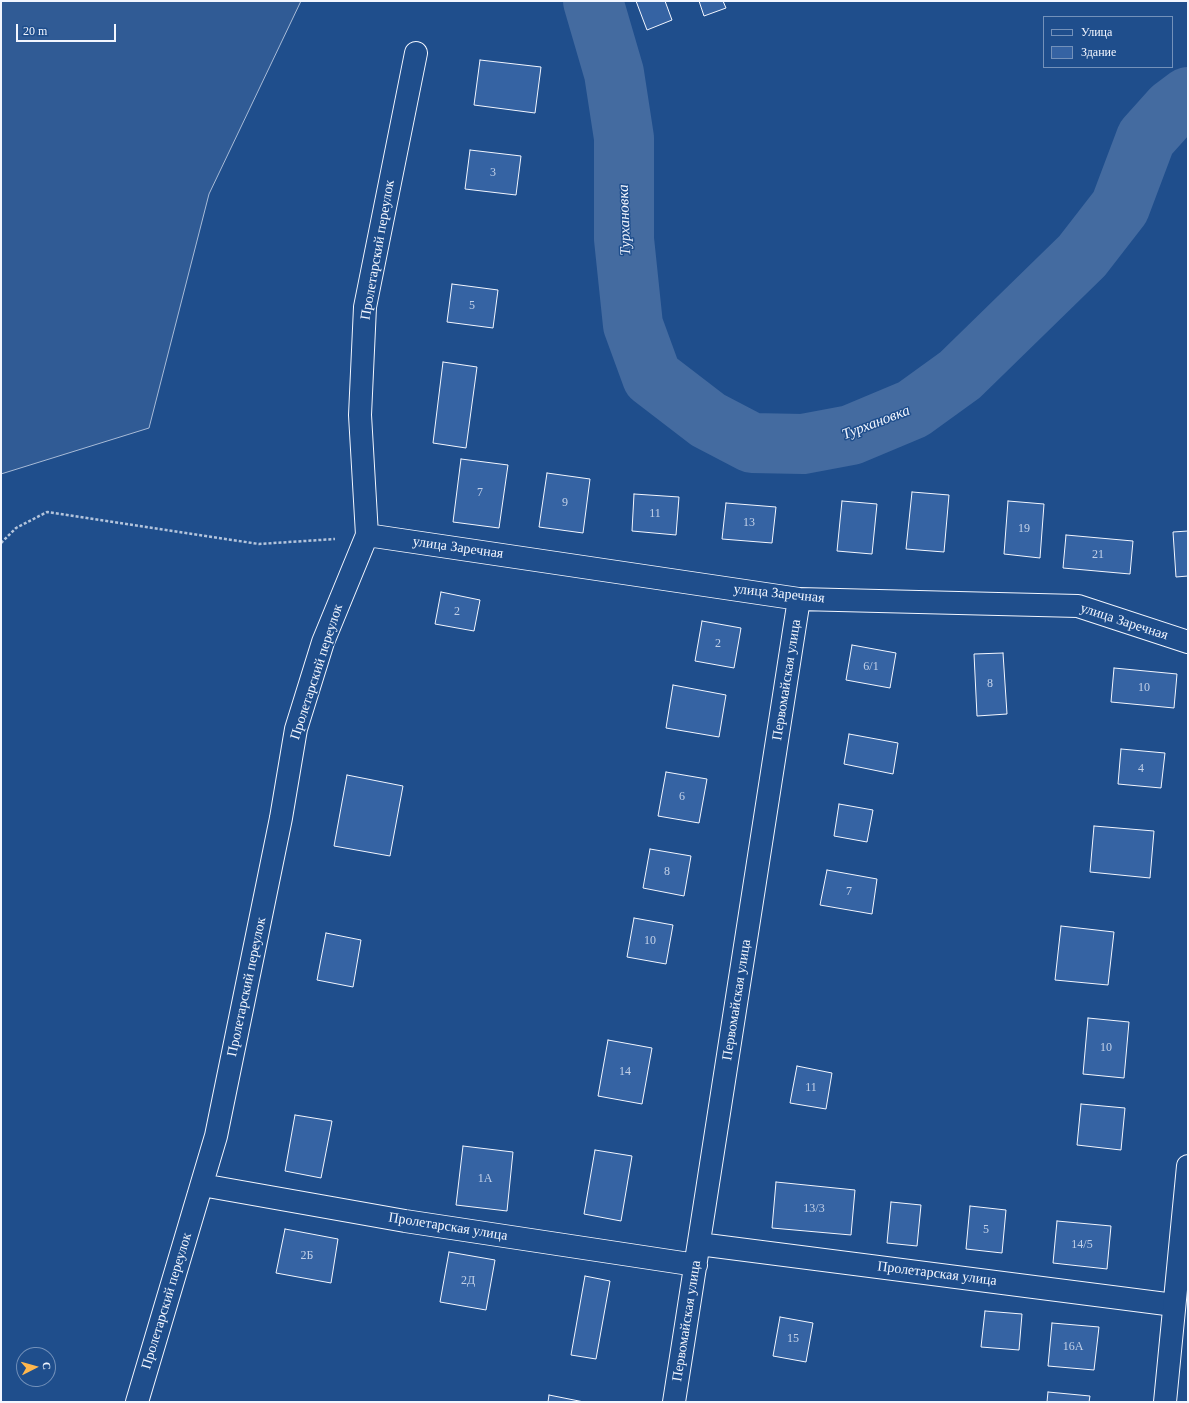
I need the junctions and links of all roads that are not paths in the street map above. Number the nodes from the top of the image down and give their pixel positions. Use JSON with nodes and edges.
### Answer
{"nodes":[{"id":1,"x":416,"y":53,"type":"dead end"},
{"id":2,"x":367,"y":534,"type":"junction"},
{"id":3,"x":799,"y":599,"type":"junction"},
{"id":4,"x":1188,"y":642,"type":"edge"},
{"id":5,"x":1188,"y":1166,"type":"edge"},
{"id":6,"x":202,"y":1185,"type":"junction"},
{"id":7,"x":698,"y":1254,"type":"junction"},
{"id":8,"x":1180,"y":1291,"type":"edge"},
{"id":9,"x":138,"y":1402,"type":"edge"},
{"id":10,"x":674,"y":1402,"type":"edge"},
{"id":11,"x":1165,"y":1402,"type":"edge"}],
"edges":[{"from":1,"to":2,"type":"street","name":"Пролетарский переулок"},
{"from":2,"to":3,"type":"street","name":"улица Заречная"},
{"from":2,"to":6,"type":"street","name":"Пролетарский переулок"},
{"from":3,"to":4,"type":"street","name":"улица Заречная"},
{"from":3,"to":7,"type":"street","name":"Первомайская улица"},
{"from":5,"to":8,"type":"street"},
{"from":6,"to":7,"type":"street","name":"Пролетарская улица"},
{"from":6,"to":9,"type":"street","name":"Пролетарский переулок"},
{"from":7,"to":8,"type":"street","name":"Пролетарская улица"},
{"from":7,"to":10,"type":"street","name":"Первомайская улица"},
{"from":8,"to":11,"type":"street"}]}
